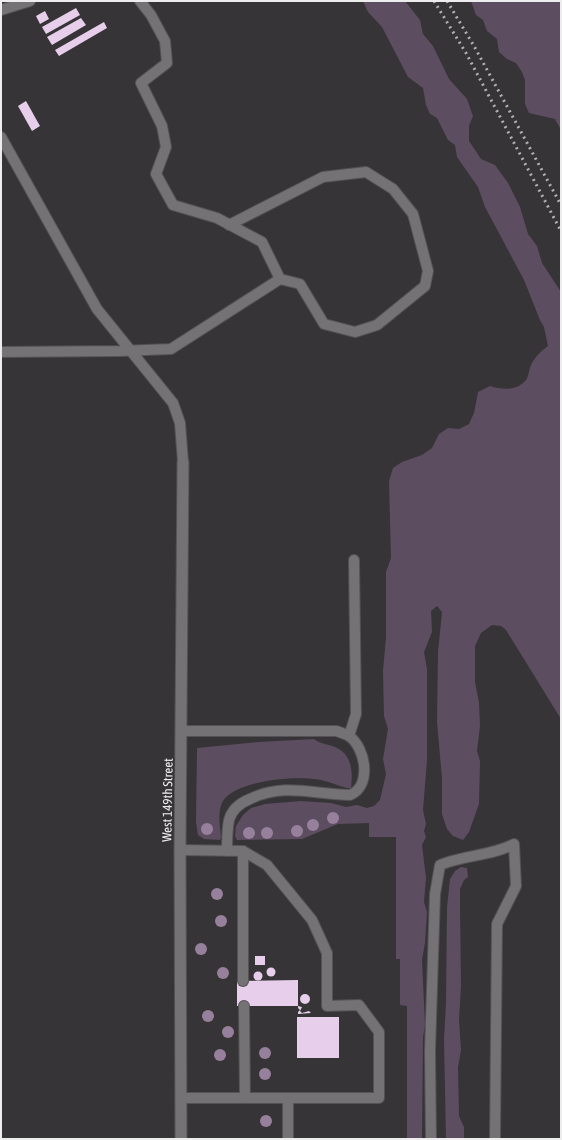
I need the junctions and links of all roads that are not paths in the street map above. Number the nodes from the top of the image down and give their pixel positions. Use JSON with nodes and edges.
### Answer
{"nodes":[{"id":1,"x":30,"y":1,"type":"edge"},
{"id":2,"x":140,"y":1,"type":"edge"},
{"id":3,"x":1,"y":10,"type":"edge"},
{"id":4,"x":1,"y":137,"type":"edge"},
{"id":5,"x":229,"y":224,"type":"junction"},
{"id":6,"x":280,"y":279,"type":"junction"},
{"id":7,"x":131,"y":351,"type":"junction"},
{"id":8,"x":1,"y":352,"type":"edge"},
{"id":9,"x":184,"y":462,"type":"joint"},
{"id":10,"x":354,"y":560,"type":"dead end"},
{"id":11,"x":181,"y":731,"type":"junction"},
{"id":12,"x":349,"y":736,"type":"junction"},
{"id":13,"x":180,"y":850,"type":"junction"},
{"id":14,"x":227,"y":851,"type":"junction"},
{"id":15,"x":243,"y":851,"type":"junction"},
{"id":16,"x":243,"y":981,"type":"dead end"},
{"id":17,"x":244,"y":1006,"type":"dead end"},
{"id":18,"x":182,"y":1098,"type":"junction"},
{"id":19,"x":245,"y":1098,"type":"junction"},
{"id":20,"x":288,"y":1099,"type":"junction"},
{"id":21,"x":181,"y":1139,"type":"edge"},
{"id":22,"x":288,"y":1139,"type":"edge"},
{"id":23,"x":431,"y":1139,"type":"edge"},
{"id":24,"x":495,"y":1139,"type":"edge"}],
"edges":[{"from":1,"to":3,"type":"lane"},
{"from":2,"to":5,"type":"lane"},
{"from":4,"to":7,"type":"lane"},
{"from":5,"to":6,"type":"lane"},
{"from":5,"to":6,"type":"lane"},
{"from":6,"to":7,"type":"lane"},
{"from":7,"to":8,"type":"lane"},
{"from":7,"to":9,"type":"lane"},
{"from":9,"to":11,"type":"street","name":"West 149th Street"},
{"from":10,"to":12,"type":"lane"},
{"from":11,"to":12,"type":"lane"},
{"from":11,"to":13,"type":"street","name":"West 149th Street"},
{"from":12,"to":14,"type":"lane"},
{"from":13,"to":14,"type":"lane"},
{"from":13,"to":18,"type":"street","name":"West 149th Street"},
{"from":14,"to":15,"type":"lane"},
{"from":15,"to":16,"type":"lane"},
{"from":15,"to":20,"type":"lane"},
{"from":17,"to":19,"type":"lane"},
{"from":18,"to":19,"type":"lane"},
{"from":18,"to":21,"type":"street","name":"West 149th Street"},
{"from":19,"to":20,"type":"lane"},
{"from":20,"to":22,"type":"lane"},
{"from":23,"to":24,"type":"lane"}]}
